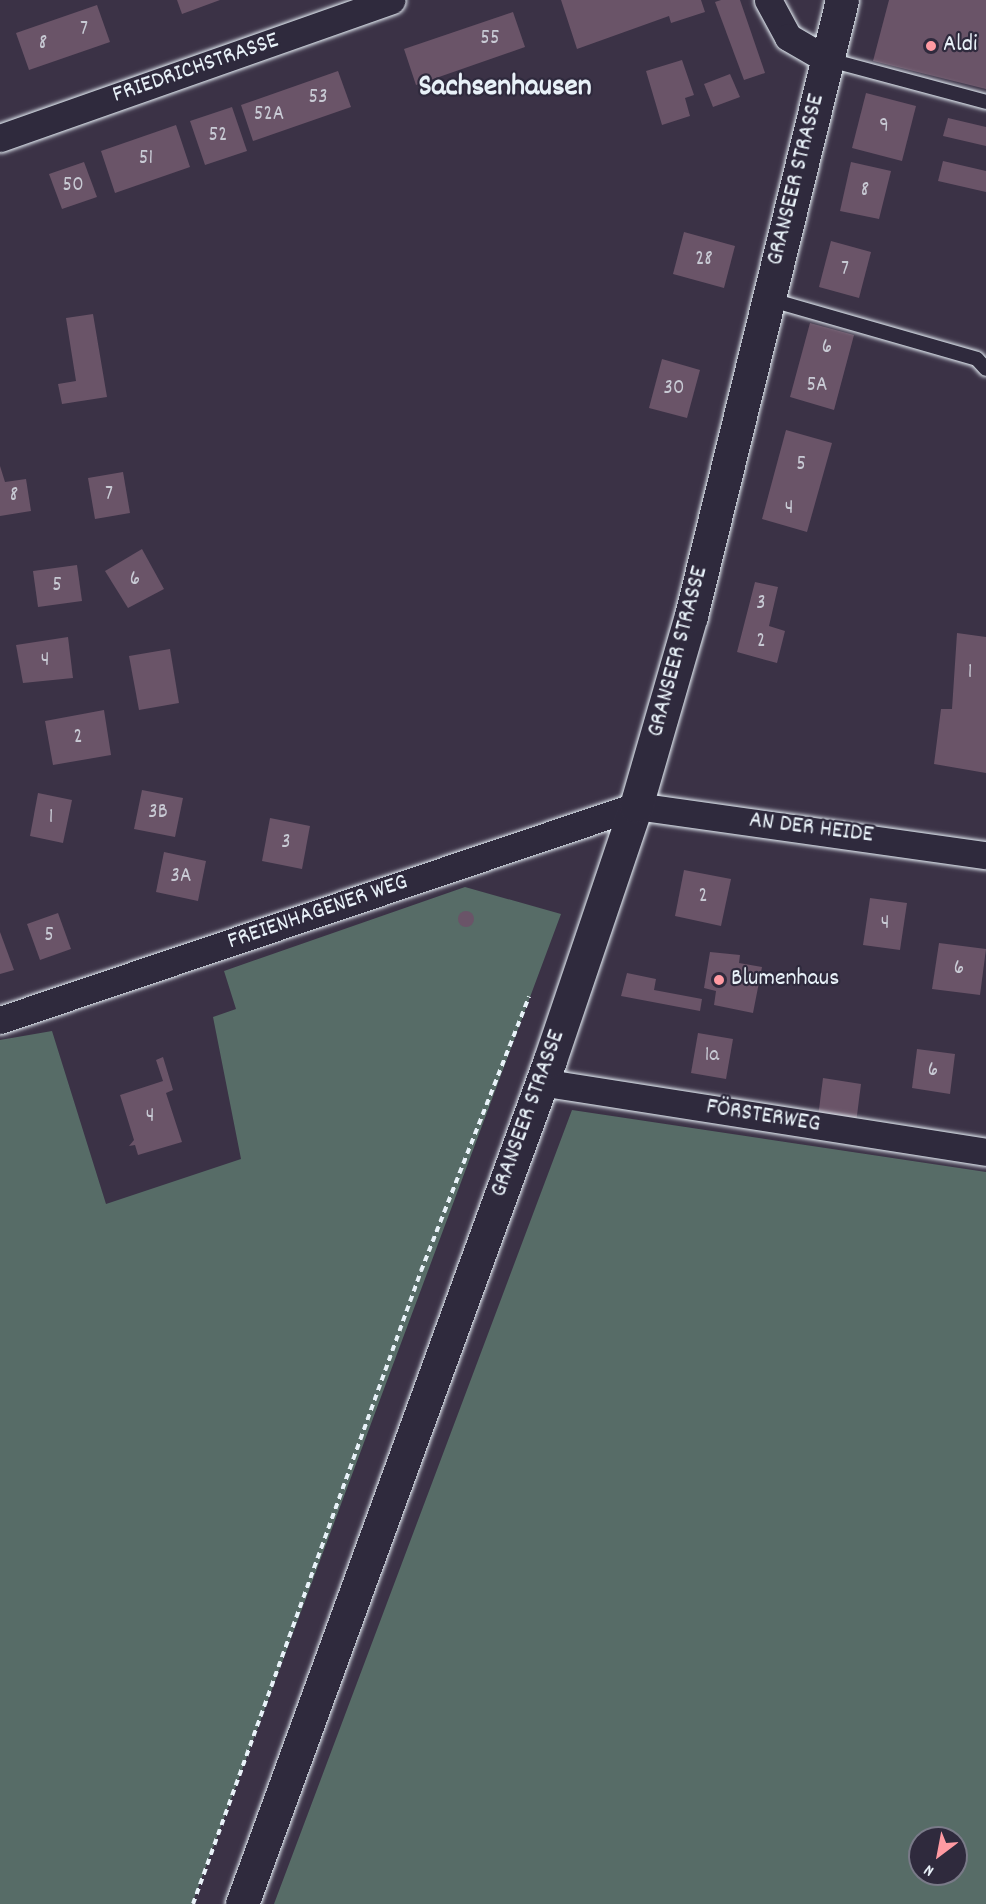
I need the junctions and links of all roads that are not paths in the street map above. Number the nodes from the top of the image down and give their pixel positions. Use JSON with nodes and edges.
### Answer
{"nodes":[{"id":1,"x":391,"y":0,"type":"edge"},
{"id":2,"x":768,"y":0,"type":"edge"},
{"id":3,"x":842,"y":0,"type":"edge"},
{"id":4,"x":826,"y":59,"type":"junction"},
{"id":5,"x":986,"y":102,"type":"edge"},
{"id":6,"x":0,"y":138,"type":"edge"},
{"id":7,"x":768,"y":299,"type":"junction"},
{"id":8,"x":986,"y":369,"type":"edge"},
{"id":9,"x":636,"y":806,"type":"junction"},
{"id":10,"x":986,"y":855,"type":"edge"},
{"id":11,"x":0,"y":1020,"type":"edge"},
{"id":12,"x":540,"y":1082,"type":"junction"},
{"id":13,"x":986,"y":1152,"type":"edge"},
{"id":14,"x":242,"y":1904,"type":"edge"}],
"edges":[{"from":1,"to":6,"type":"street","name":"FRIEDRICHSTRASSE"},
{"from":2,"to":4,"type":"street"},
{"from":3,"to":4,"type":"main road","name":"GRANSEER STRASSE"},
{"from":4,"to":5,"type":"lane"},
{"from":4,"to":7,"type":"main road","name":"GRANSEER STRASSE"},
{"from":7,"to":8,"type":"lane"},
{"from":7,"to":9,"type":"main road","name":"GRANSEER STRASSE"},
{"from":9,"to":10,"type":"street","name":"AN DER HEIDE"},
{"from":9,"to":11,"type":"street","name":"FREIENHAGENER WEG"},
{"from":9,"to":12,"type":"main road","name":"GRANSEER STRASSE"},
{"from":12,"to":13,"type":"street","name":"FÖRSTERWEG"},
{"from":12,"to":14,"type":"main road","name":"GRANSEER STRASSE"}]}
